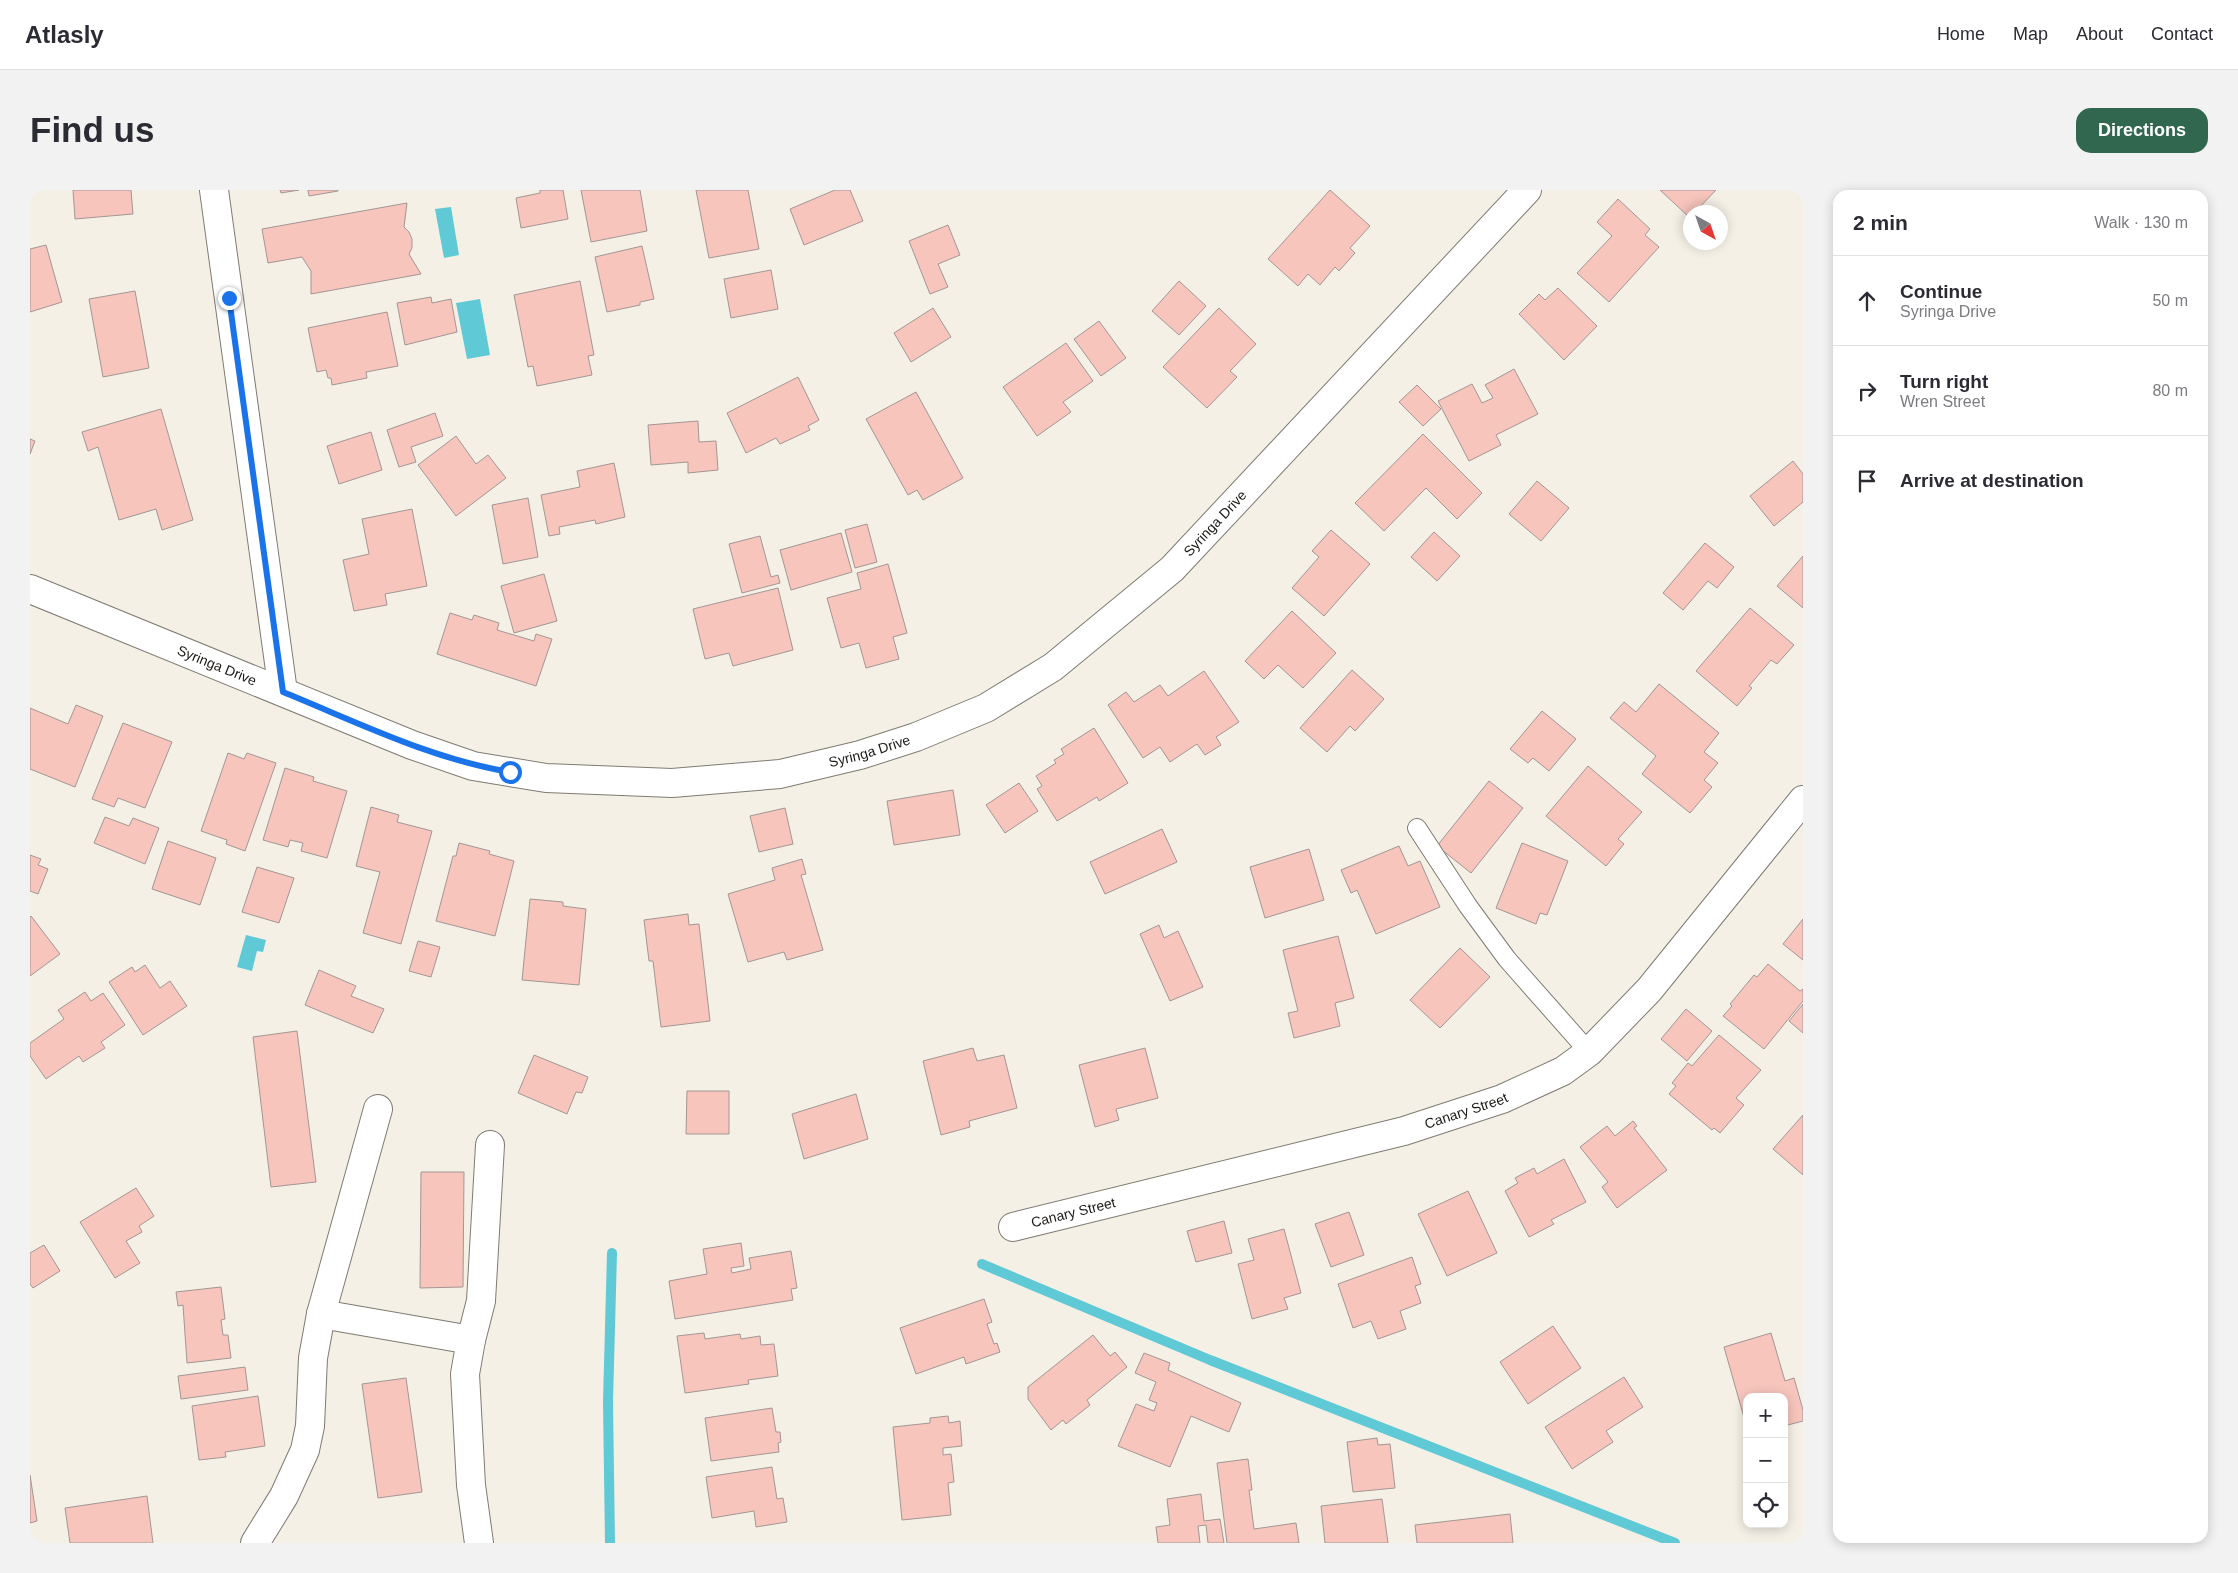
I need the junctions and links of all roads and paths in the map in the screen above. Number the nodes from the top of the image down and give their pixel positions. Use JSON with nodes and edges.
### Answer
{"nodes":[{"id":1,"x":214,"y":190,"type":"edge"},
{"id":2,"x":1527,"y":190,"type":"edge"},
{"id":3,"x":30,"y":589,"type":"edge"},
{"id":4,"x":283,"y":692,"type":"junction"},
{"id":5,"x":1803,"y":800,"type":"edge"},
{"id":6,"x":1417,"y":828,"type":"dead end"},
{"id":7,"x":1589,"y":1052,"type":"junction"},
{"id":8,"x":378,"y":1109,"type":"dead end"},
{"id":9,"x":490,"y":1145,"type":"dead end"},
{"id":10,"x":1013,"y":1227,"type":"dead end"},
{"id":11,"x":321,"y":1314,"type":"junction"},
{"id":12,"x":471,"y":1340,"type":"junction"},
{"id":13,"x":255,"y":1543,"type":"edge"},
{"id":14,"x":479,"y":1543,"type":"edge"}],
"edges":[{"from":1,"to":4,"type":"street"},
{"from":2,"to":4,"type":"street","name":"Syringa Drive"},
{"from":3,"to":4,"type":"street","name":"Syringa Drive"},
{"from":5,"to":7,"type":"street","name":"Canary Street"},
{"from":6,"to":7,"type":"lane"},
{"from":7,"to":10,"type":"street","name":"Canary Street"},
{"from":8,"to":11,"type":"street"},
{"from":9,"to":12,"type":"street"},
{"from":11,"to":12,"type":"street"},
{"from":11,"to":13,"type":"street"},
{"from":12,"to":14,"type":"street"}]}
